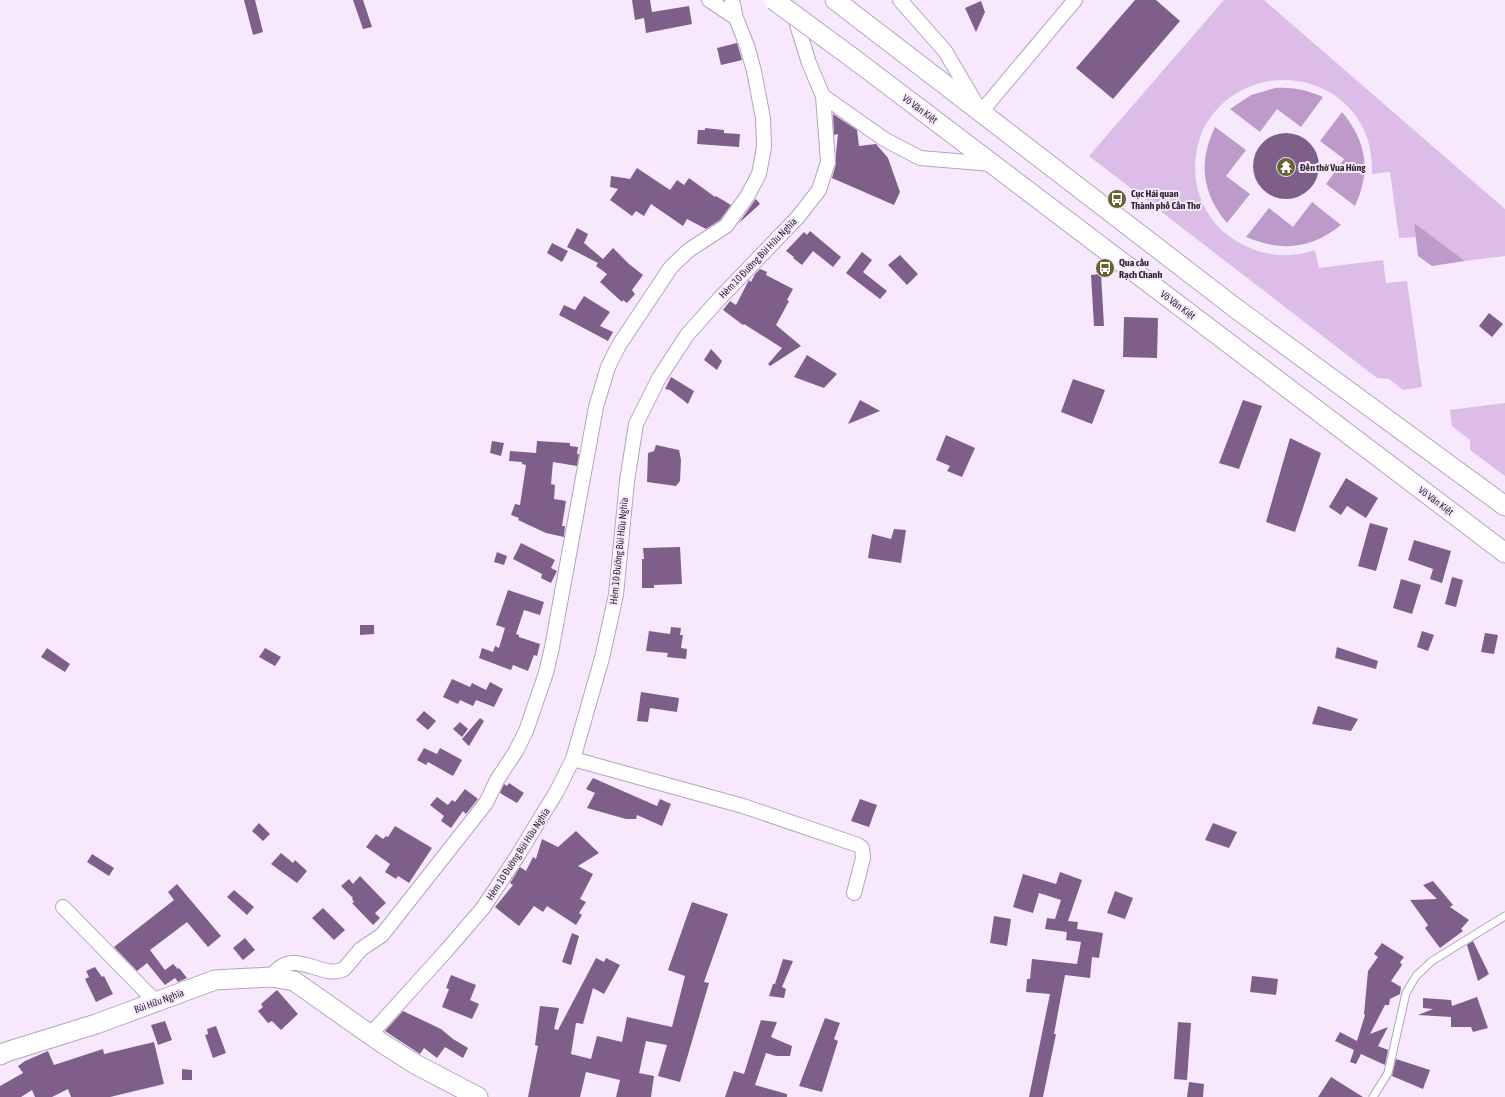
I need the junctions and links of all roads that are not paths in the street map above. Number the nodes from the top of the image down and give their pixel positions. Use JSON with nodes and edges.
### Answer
{"nodes":[{"id":1,"x":709,"y":0,"type":"edge"},
{"id":2,"x":732,"y":0,"type":"edge"},
{"id":3,"x":774,"y":0,"type":"edge"},
{"id":4,"x":789,"y":0,"type":"edge"},
{"id":5,"x":836,"y":0,"type":"edge"},
{"id":6,"x":900,"y":0,"type":"edge"},
{"id":7,"x":1075,"y":0,"type":"edge"},
{"id":8,"x":736,"y":18,"type":"junction"},
{"id":9,"x":823,"y":96,"type":"junction"},
{"id":10,"x":981,"y":112,"type":"junction"},
{"id":11,"x":992,"y":164,"type":"junction"},
{"id":12,"x":1505,"y":506,"type":"edge"},
{"id":13,"x":1505,"y":553,"type":"edge"},
{"id":14,"x":573,"y":759,"type":"junction"},
{"id":15,"x":854,"y":893,"type":"dead end"},
{"id":16,"x":63,"y":906,"type":"dead end"},
{"id":17,"x":1505,"y":916,"type":"edge"},
{"id":18,"x":271,"y":977,"type":"junction"},
{"id":19,"x":156,"y":1002,"type":"junction"},
{"id":20,"x":367,"y":1033,"type":"junction"},
{"id":21,"x":0,"y":1055,"type":"edge"},
{"id":22,"x":478,"y":1097,"type":"edge"},
{"id":23,"x":1373,"y":1097,"type":"edge"}],
"edges":[{"from":1,"to":8,"type":"street"},
{"from":2,"to":8,"type":"street"},
{"from":3,"to":11,"type":"main road","name":"Võ Văn Kiệt","bridge":true},
{"from":4,"to":9,"type":"street","name":"Hẻm 10 Đường Bùi Hữu Nghĩa"},
{"from":5,"to":10,"type":"main road"},
{"from":6,"to":10,"type":"street"},
{"from":7,"to":10,"type":"street"},
{"from":8,"to":18,"type":"street"},
{"from":9,"to":11,"type":"street"},
{"from":9,"to":14,"type":"street","name":"Hẻm 10 Đường Bùi Hữu Nghĩa"},
{"from":10,"to":12,"type":"main road"},
{"from":11,"to":13,"type":"main road","name":"Võ Văn Kiệt"},
{"from":14,"to":15,"type":"street"},
{"from":14,"to":20,"type":"street","name":"Hẻm 10 Đường Bùi Hữu Nghĩa"},
{"from":16,"to":19,"type":"street"},
{"from":17,"to":23,"type":"lane"},
{"from":18,"to":19,"type":"main road","name":"Bùi Hữu Nghĩa"},
{"from":18,"to":20,"type":"main road","name":"Bùi Hữu Nghĩa"},
{"from":19,"to":21,"type":"main road","name":"Bùi Hữu Nghĩa"},
{"from":20,"to":22,"type":"main road"}]}
